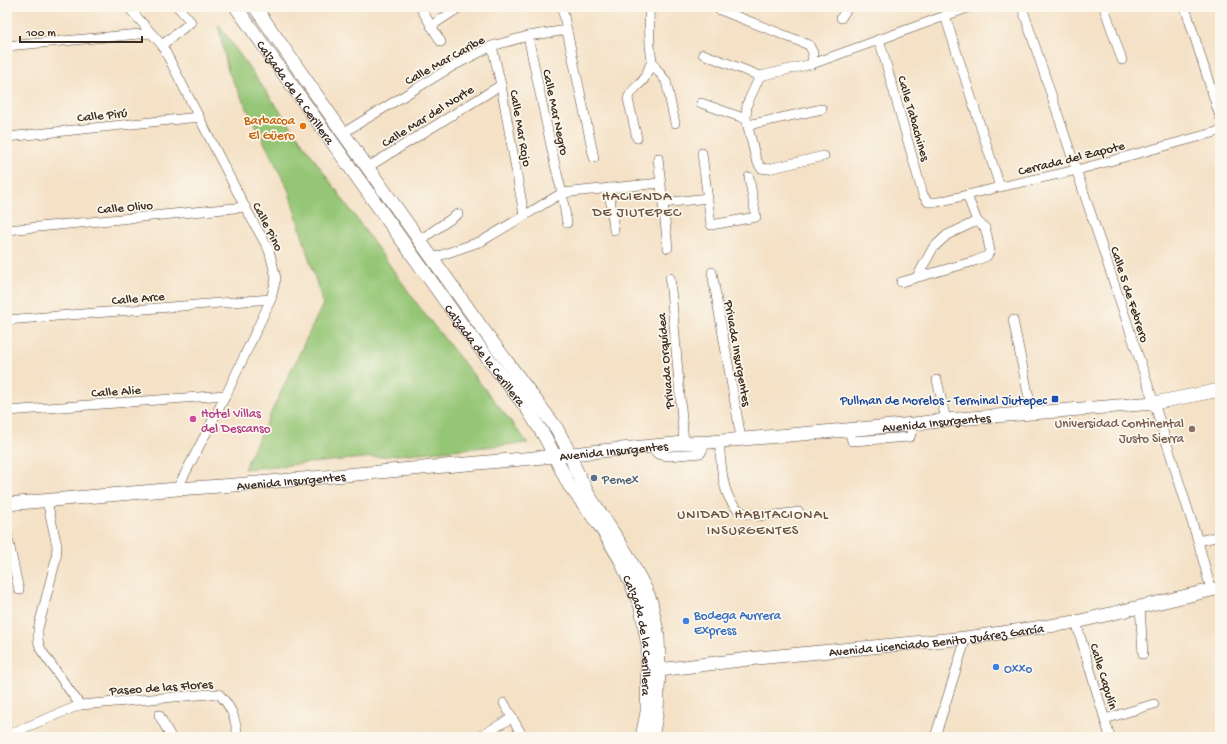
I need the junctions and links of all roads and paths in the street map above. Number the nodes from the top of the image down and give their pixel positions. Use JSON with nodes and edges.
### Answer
{"nodes":[{"id":1,"x":128,"y":7,"type":"edge"},
{"id":2,"x":178,"y":7,"type":"edge"},
{"id":3,"x":236,"y":7,"type":"edge"},
{"id":4,"x":255,"y":7,"type":"edge"},
{"id":5,"x":420,"y":7,"type":"edge"},
{"id":6,"x":460,"y":7,"type":"edge"},
{"id":7,"x":562,"y":7,"type":"edge"},
{"id":8,"x":649,"y":7,"type":"edge"},
{"id":9,"x":848,"y":7,"type":"edge"},
{"id":10,"x":970,"y":7,"type":"edge"},
{"id":11,"x":1022,"y":7,"type":"edge"},
{"id":12,"x":1104,"y":7,"type":"edge"},
{"id":13,"x":1185,"y":7,"type":"edge"},
{"id":14,"x":718,"y":10,"type":"dead end"},
{"id":15,"x":945,"y":16,"type":"junction"},
{"id":16,"x":841,"y":18,"type":"dead end"},
{"id":17,"x":431,"y":26,"type":"junction"},
{"id":18,"x":567,"y":30,"type":"junction"},
{"id":19,"x":151,"y":33,"type":"junction"},
{"id":20,"x":528,"y":36,"type":"junction"},
{"id":21,"x":879,"y":39,"type":"junction"},
{"id":22,"x":441,"y":42,"type":"dead end"},
{"id":23,"x":162,"y":45,"type":"junction"},
{"id":24,"x":7,"y":46,"type":"edge"},
{"id":25,"x":492,"y":46,"type":"junction"},
{"id":26,"x":703,"y":54,"type":"dead end"},
{"id":27,"x":1122,"y":60,"type":"dead end"},
{"id":28,"x":652,"y":61,"type":"junction"},
{"id":29,"x":812,"y":64,"type":"junction"},
{"id":30,"x":760,"y":76,"type":"junction"},
{"id":31,"x":501,"y":85,"type":"junction"},
{"id":32,"x":701,"y":103,"type":"dead end"},
{"id":33,"x":822,"y":109,"type":"dead end"},
{"id":34,"x":199,"y":117,"type":"junction"},
{"id":35,"x":1220,"y":117,"type":"edge"},
{"id":36,"x":747,"y":122,"type":"junction"},
{"id":37,"x":675,"y":123,"type":"dead end"},
{"id":38,"x":1220,"y":131,"type":"edge"},
{"id":39,"x":343,"y":134,"type":"junction"},
{"id":40,"x":7,"y":137,"type":"edge"},
{"id":41,"x":637,"y":138,"type":"dead end"},
{"id":42,"x":702,"y":153,"type":"dead end"},
{"id":43,"x":824,"y":156,"type":"dead end"},
{"id":44,"x":594,"y":158,"type":"dead end"},
{"id":45,"x":658,"y":158,"type":"dead end"},
{"id":46,"x":368,"y":167,"type":"junction"},
{"id":47,"x":1077,"y":170,"type":"junction"},
{"id":48,"x":749,"y":177,"type":"dead end"},
{"id":49,"x":660,"y":182,"type":"junction"},
{"id":50,"x":1000,"y":187,"type":"junction"},
{"id":51,"x":609,"y":188,"type":"junction"},
{"id":52,"x":562,"y":193,"type":"junction"},
{"id":53,"x":967,"y":195,"type":"junction"},
{"id":54,"x":708,"y":198,"type":"junction"},
{"id":55,"x":928,"y":202,"type":"joint"},
{"id":56,"x":663,"y":203,"type":"junction"},
{"id":57,"x":245,"y":207,"type":"junction"},
{"id":58,"x":458,"y":214,"type":"dead end"},
{"id":59,"x":524,"y":216,"type":"junction"},
{"id":60,"x":977,"y":221,"type":"junction"},
{"id":61,"x":567,"y":224,"type":"dead end"},
{"id":62,"x":7,"y":230,"type":"edge"},
{"id":63,"x":614,"y":230,"type":"dead end"},
{"id":64,"x":420,"y":240,"type":"junction"},
{"id":65,"x":668,"y":248,"type":"dead end"},
{"id":66,"x":433,"y":258,"type":"junction"},
{"id":67,"x":926,"y":260,"type":"junction"},
{"id":68,"x":937,"y":271,"type":"junction"},
{"id":69,"x":712,"y":272,"type":"dead end"},
{"id":70,"x":918,"y":277,"type":"junction"},
{"id":71,"x":670,"y":278,"type":"dead end"},
{"id":72,"x":901,"y":282,"type":"dead end"},
{"id":73,"x":271,"y":299,"type":"junction"},
{"id":74,"x":7,"y":320,"type":"edge"},
{"id":75,"x":1013,"y":320,"type":"dead end"},
{"id":76,"x":937,"y":380,"type":"dead end"},
{"id":77,"x":1220,"y":390,"type":"edge"},
{"id":78,"x":226,"y":395,"type":"junction"},
{"id":79,"x":1154,"y":403,"type":"junction"},
{"id":80,"x":7,"y":411,"type":"edge"},
{"id":81,"x":1032,"y":413,"type":"junction"},
{"id":82,"x":946,"y":420,"type":"junction"},
{"id":83,"x":741,"y":438,"type":"junction"},
{"id":84,"x":719,"y":441,"type":"junction"},
{"id":85,"x":706,"y":442,"type":"junction"},
{"id":86,"x":684,"y":443,"type":"junction"},
{"id":87,"x":652,"y":446,"type":"junction"},
{"id":88,"x":570,"y":454,"type":"junction"},
{"id":89,"x":555,"y":456,"type":"junction"},
{"id":90,"x":177,"y":489,"type":"junction"},
{"id":91,"x":47,"y":501,"type":"junction"},
{"id":92,"x":7,"y":504,"type":"edge"},
{"id":93,"x":799,"y":512,"type":"dead end"},
{"id":94,"x":7,"y":534,"type":"edge"},
{"id":95,"x":1220,"y":536,"type":"edge"},
{"id":96,"x":1198,"y":541,"type":"junction"},
{"id":97,"x":1216,"y":589,"type":"edge"},
{"id":98,"x":19,"y":590,"type":"dead end"},
{"id":99,"x":1140,"y":607,"type":"junction"},
{"id":100,"x":1076,"y":622,"type":"junction"},
{"id":101,"x":966,"y":638,"type":"junction"},
{"id":102,"x":1143,"y":654,"type":"dead end"},
{"id":103,"x":653,"y":671,"type":"junction"},
{"id":104,"x":504,"y":703,"type":"dead end"},
{"id":105,"x":1154,"y":704,"type":"dead end"},
{"id":106,"x":80,"y":705,"type":"junction"},
{"id":107,"x":652,"y":711,"type":"junction"},
{"id":108,"x":159,"y":715,"type":"dead end"},
{"id":109,"x":512,"y":718,"type":"junction"},
{"id":110,"x":1105,"y":719,"type":"junction"},
{"id":111,"x":7,"y":735,"type":"edge"},
{"id":112,"x":170,"y":737,"type":"edge"},
{"id":113,"x":238,"y":737,"type":"edge"},
{"id":114,"x":478,"y":737,"type":"edge"},
{"id":115,"x":522,"y":737,"type":"edge"},
{"id":116,"x":642,"y":737,"type":"edge"},
{"id":117,"x":652,"y":737,"type":"edge"},
{"id":118,"x":935,"y":737,"type":"edge"},
{"id":119,"x":1110,"y":737,"type":"edge"}],
"edges":[{"from":1,"to":19,"type":"street","name":"Calle Pino"},
{"from":2,"to":23,"type":"street"},
{"from":3,"to":89,"type":"main road","name":"Calzada de la Cerillera"},
{"from":4,"to":39,"type":"main road","name":"Calzada de la Cerillera"},
{"from":5,"to":17,"type":"street"},
{"from":6,"to":17,"type":"street"},
{"from":7,"to":18,"type":"street"},
{"from":8,"to":28,"type":"street"},
{"from":9,"to":16,"type":"street"},
{"from":10,"to":15,"type":"street"},
{"from":11,"to":47,"type":"street","name":"Calle 5 de Febrero"},
{"from":12,"to":27,"type":"street"},
{"from":13,"to":35,"type":"street"},
{"from":14,"to":29,"type":"street"},
{"from":15,"to":21,"type":"street"},
{"from":15,"to":50,"type":"street"},
{"from":17,"to":22,"type":"street"},
{"from":18,"to":20,"type":"street","name":"Calle Mar Caribe"},
{"from":18,"to":44,"type":"street"},
{"from":19,"to":23,"type":"street","name":"Calle Pino"},
{"from":19,"to":24,"type":"street"},
{"from":20,"to":25,"type":"street","name":"Calle Mar Caribe"},
{"from":20,"to":52,"type":"street","name":"Calle Mar Negro"},
{"from":21,"to":29,"type":"street"},
{"from":21,"to":55,"type":"street","name":"Calle Tabachines"},
{"from":23,"to":34,"type":"street","name":"Calle Pino"},
{"from":25,"to":31,"type":"street","name":"Calle Mar Rojo"},
{"from":25,"to":39,"type":"street","name":"Calle Mar Caribe"},
{"from":26,"to":30,"type":"street"},
{"from":28,"to":37,"type":"street"},
{"from":28,"to":41,"type":"street"},
{"from":29,"to":30,"type":"street"},
{"from":30,"to":36,"type":"street"},
{"from":31,"to":46,"type":"street","name":"Calle Mar del Norte"},
{"from":31,"to":59,"type":"street","name":"Calle Mar Rojo"},
{"from":32,"to":36,"type":"street"},
{"from":33,"to":36,"type":"street"},
{"from":34,"to":40,"type":"street","name":"Calle Pirú"},
{"from":34,"to":57,"type":"street","name":"Calle Pino"},
{"from":36,"to":43,"type":"street"},
{"from":38,"to":47,"type":"street","name":"Cerrada del Zapote"},
{"from":39,"to":46,"type":"main road","name":"Calzada de la Cerillera"},
{"from":42,"to":54,"type":"street"},
{"from":45,"to":49,"type":"street"},
{"from":46,"to":64,"type":"main road","name":"Calzada de la Cerillera"},
{"from":47,"to":50,"type":"street","name":"Cerrada del Zapote"},
{"from":47,"to":79,"type":"street","name":"Calle 5 de Febrero"},
{"from":48,"to":54,"type":"street"},
{"from":49,"to":51,"type":"street"},
{"from":49,"to":56,"type":"street"},
{"from":50,"to":53,"type":"street","name":"Cerrada del Zapote"},
{"from":51,"to":52,"type":"street"},
{"from":51,"to":63,"type":"street"},
{"from":52,"to":59,"type":"street"},
{"from":52,"to":61,"type":"street","name":"Calle Mar Negro"},
{"from":53,"to":55,"type":"street","name":"Cerrada del Zapote"},
{"from":53,"to":60,"type":"street"},
{"from":54,"to":56,"type":"street"},
{"from":56,"to":65,"type":"street"},
{"from":57,"to":62,"type":"street","name":"Calle Olivo"},
{"from":57,"to":73,"type":"street","name":"Calle Pino"},
{"from":58,"to":64,"type":"street"},
{"from":59,"to":66,"type":"street"},
{"from":60,"to":67,"type":"street"},
{"from":60,"to":68,"type":"street"},
{"from":64,"to":66,"type":"main road","name":"Calzada de la Cerillera"},
{"from":66,"to":88,"type":"main road","name":"Calzada de la Cerillera"},
{"from":67,"to":68,"type":"street"},
{"from":67,"to":70,"type":"street"},
{"from":68,"to":70,"type":"street"},
{"from":69,"to":83,"type":"street","name":"Privada Insurgentes"},
{"from":70,"to":72,"type":"street"},
{"from":71,"to":86,"type":"street","name":"Privada Orquídea"},
{"from":73,"to":74,"type":"street","name":"Calle Arce"},
{"from":73,"to":78,"type":"street","name":"Calle Pino"},
{"from":75,"to":81,"type":"street"},
{"from":76,"to":82,"type":"street"},
{"from":77,"to":79,"type":"main road","name":"Avenida Insurgentes"},
{"from":78,"to":80,"type":"street","name":"Calle Alie"},
{"from":78,"to":90,"type":"street","name":"Calle Pino"},
{"from":79,"to":81,"type":"main road","name":"Avenida Insurgentes"},
{"from":79,"to":96,"type":"street","name":"Calle 5 de Febrero"},
{"from":81,"to":82,"type":"main road","name":"Avenida Insurgentes"},
{"from":82,"to":83,"type":"main road","name":"Avenida Insurgentes"},
{"from":83,"to":84,"type":"main road","name":"Avenida Insurgentes"},
{"from":84,"to":85,"type":"main road","name":"Avenida Insurgentes"},
{"from":84,"to":93,"type":"street"},
{"from":85,"to":86,"type":"main road","name":"Avenida Insurgentes"},
{"from":85,"to":87,"type":"street"},
{"from":86,"to":87,"type":"main road","name":"Avenida Insurgentes"},
{"from":87,"to":88,"type":"main road","name":"Avenida Insurgentes"},
{"from":88,"to":89,"type":"main road","name":"Avenida Insurgentes"},
{"from":88,"to":103,"type":"main road","name":"Calzada de la Cerillera"},
{"from":89,"to":90,"type":"main road","name":"Avenida Insurgentes"},
{"from":89,"to":103,"type":"main road","name":"Calzada de la Cerillera"},
{"from":90,"to":91,"type":"main road","name":"Avenida Insurgentes"},
{"from":91,"to":92,"type":"main road","name":"Avenida Insurgentes"},
{"from":91,"to":106,"type":"street"},
{"from":94,"to":98,"type":"street"},
{"from":95,"to":96,"type":"street"},
{"from":96,"to":97,"type":"street","name":"Calle 5 de Febrero"},
{"from":97,"to":99,"type":"main road","name":"Avenida Licenciado Benito Juárez García"},
{"from":99,"to":100,"type":"main road","name":"Avenida Licenciado Benito Juárez García"},
{"from":99,"to":102,"type":"street"},
{"from":100,"to":101,"type":"main road","name":"Avenida Licenciado Benito Juárez García"},
{"from":100,"to":110,"type":"street","name":"Calle Capulín"},
{"from":101,"to":103,"type":"main road","name":"Avenida Licenciado Benito Juárez García"},
{"from":101,"to":118,"type":"street"},
{"from":103,"to":107,"type":"main road","name":"Calzada de la Cerillera"},
{"from":104,"to":109,"type":"street"},
{"from":105,"to":110,"type":"street"},
{"from":106,"to":111,"type":"street"},
{"from":106,"to":113,"type":"street","name":"Paseo de las Flores"},
{"from":107,"to":116,"type":"main road","name":"Calzada de la Cerillera"},
{"from":107,"to":117,"type":"main road","name":"Calzada de la Cerillera"},
{"from":108,"to":112,"type":"street"},
{"from":109,"to":114,"type":"street"},
{"from":109,"to":115,"type":"street"},
{"from":110,"to":119,"type":"street","name":"Calle Capulín"}]}
